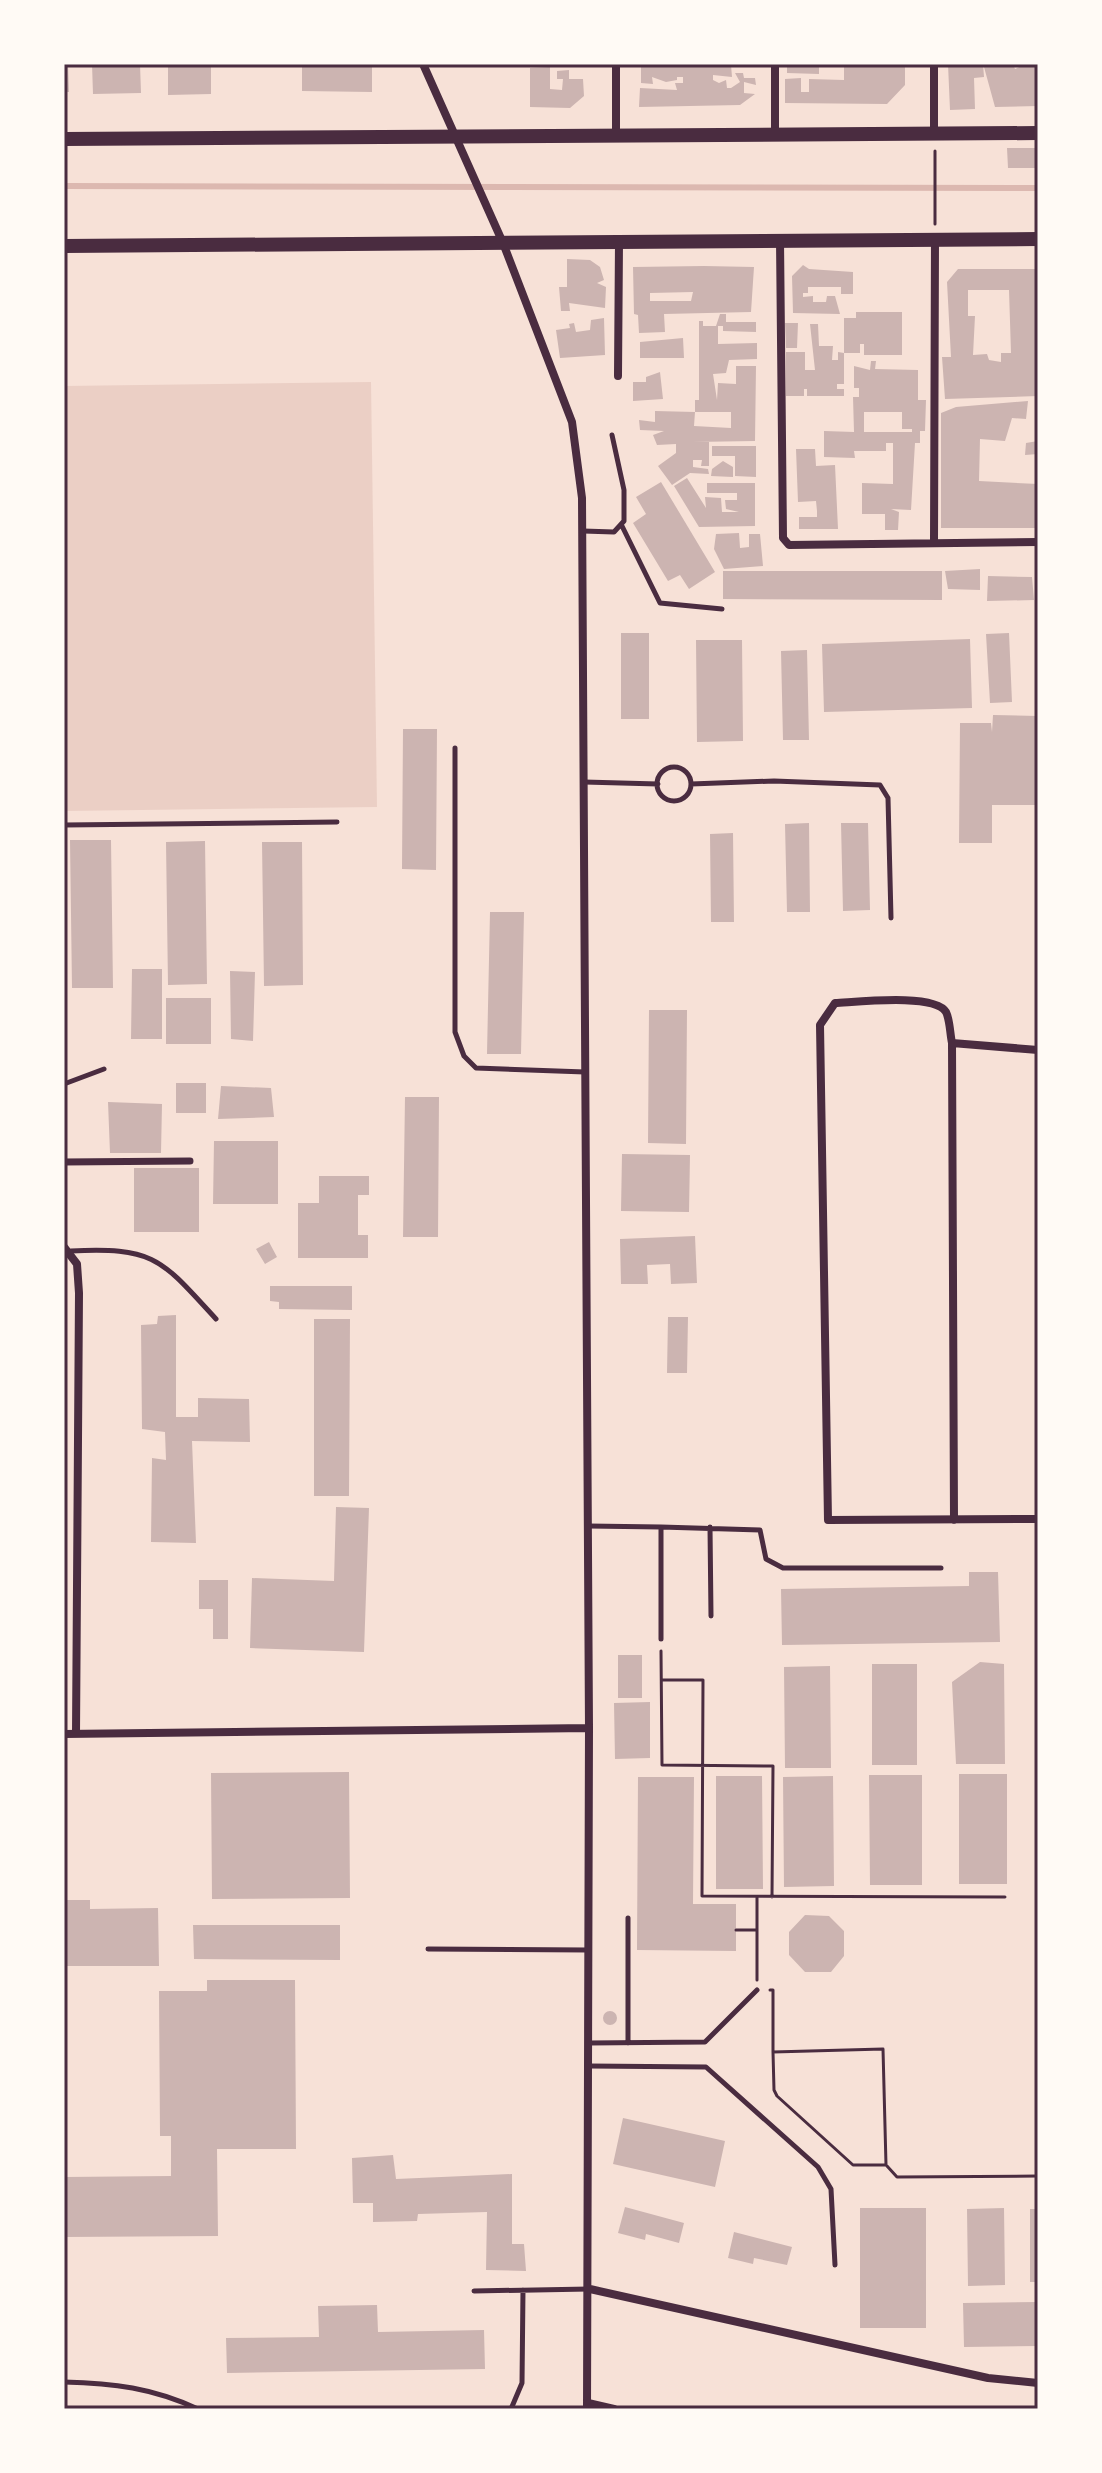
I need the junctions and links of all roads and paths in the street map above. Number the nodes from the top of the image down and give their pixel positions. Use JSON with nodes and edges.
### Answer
{"nodes":[{"id":1,"x":423,"y":64,"type":"edge"},
{"id":2,"x":616,"y":64,"type":"edge"},
{"id":3,"x":775,"y":64,"type":"edge"},
{"id":4,"x":934,"y":64,"type":"edge"},
{"id":5,"x":934,"y":133,"type":"junction"},
{"id":6,"x":1038,"y":133,"type":"edge"},
{"id":7,"x":775,"y":134,"type":"junction"},
{"id":8,"x":616,"y":136,"type":"junction"},
{"id":9,"x":458,"y":137,"type":"junction"},
{"id":10,"x":64,"y":139,"type":"edge"},
{"id":11,"x":935,"y":170,"type":"dead end"},
{"id":12,"x":935,"y":212,"type":"dead end"},
{"id":13,"x":935,"y":239,"type":"junction"},
{"id":14,"x":1038,"y":239,"type":"edge"},
{"id":15,"x":780,"y":240,"type":"junction"},
{"id":16,"x":619,"y":242,"type":"junction"},
{"id":17,"x":503,"y":243,"type":"junction"},
{"id":18,"x":64,"y":246,"type":"edge"},
{"id":19,"x":618,"y":376,"type":"dead end"},
{"id":20,"x":612,"y":435,"type":"dead end"},
{"id":21,"x":622,"y":526,"type":"junction"},
{"id":22,"x":583,"y":531,"type":"junction"},
{"id":23,"x":1038,"y":542,"type":"edge"},
{"id":24,"x":934,"y":543,"type":"junction"},
{"id":25,"x":722,"y":609,"type":"dead end"},
{"id":26,"x":455,"y":748,"type":"dead end"},
{"id":27,"x":584,"y":782,"type":"junction"},
{"id":28,"x":658,"y":784,"type":"junction"},
{"id":29,"x":691,"y":784,"type":"junction"},
{"id":30,"x":337,"y":822,"type":"dead end"},
{"id":31,"x":64,"y":825,"type":"edge"},
{"id":32,"x":891,"y":918,"type":"dead end"},
{"id":33,"x":952,"y":1043,"type":"junction"},
{"id":34,"x":1038,"y":1050,"type":"edge"},
{"id":35,"x":104,"y":1069,"type":"dead end"},
{"id":36,"x":586,"y":1072,"type":"junction"},
{"id":37,"x":64,"y":1084,"type":"edge"},
{"id":38,"x":190,"y":1161,"type":"dead end"},
{"id":39,"x":64,"y":1162,"type":"edge"},
{"id":40,"x":67,"y":1249,"type":"edge"},
{"id":41,"x":216,"y":1319,"type":"dead end"},
{"id":42,"x":1038,"y":1519,"type":"edge"},
{"id":43,"x":954,"y":1520,"type":"junction"},
{"id":44,"x":588,"y":1526,"type":"junction"},
{"id":45,"x":661,"y":1527,"type":"junction"},
{"id":46,"x":710,"y":1527,"type":"junction"},
{"id":47,"x":941,"y":1568,"type":"dead end"},
{"id":48,"x":711,"y":1616,"type":"dead end"},
{"id":49,"x":661,"y":1639,"type":"joint"},
{"id":50,"x":662,"y":1680,"type":"junction"},
{"id":51,"x":589,"y":1728,"type":"junction"},
{"id":52,"x":64,"y":1734,"type":"edge"},
{"id":53,"x":76,"y":1734,"type":"junction"},
{"id":54,"x":703,"y":1766,"type":"junction"},
{"id":55,"x":757,"y":1897,"type":"junction"},
{"id":56,"x":772,"y":1897,"type":"junction"},
{"id":57,"x":1005,"y":1897,"type":"dead end"},
{"id":58,"x":628,"y":1918,"type":"dead end"},
{"id":59,"x":736,"y":1930,"type":"dead end"},
{"id":60,"x":757,"y":1930,"type":"junction"},
{"id":61,"x":428,"y":1949,"type":"dead end"},
{"id":62,"x":589,"y":1950,"type":"junction"},
{"id":63,"x":757,"y":1990,"type":"junction"},
{"id":64,"x":589,"y":2043,"type":"junction"},
{"id":65,"x":628,"y":2043,"type":"junction"},
{"id":66,"x":773,"y":2052,"type":"junction"},
{"id":67,"x":589,"y":2066,"type":"junction"},
{"id":68,"x":886,"y":2165,"type":"junction"},
{"id":69,"x":1038,"y":2176,"type":"edge"},
{"id":70,"x":835,"y":2265,"type":"dead end"},
{"id":71,"x":590,"y":2289,"type":"junction"},
{"id":72,"x":523,"y":2290,"type":"junction"},
{"id":73,"x":474,"y":2291,"type":"dead end"},
{"id":74,"x":64,"y":2382,"type":"edge"},
{"id":75,"x":1038,"y":2383,"type":"edge"},
{"id":76,"x":588,"y":2406,"type":"edge"},
{"id":77,"x":198,"y":2409,"type":"edge"},
{"id":78,"x":511,"y":2409,"type":"edge"},
{"id":79,"x":614,"y":2409,"type":"edge"}],
"edges":[{"from":1,"to":9,"type":"street"},
{"from":2,"to":8,"type":"street"},
{"from":3,"to":7,"type":"street"},
{"from":4,"to":5,"type":"street"},
{"from":5,"to":6,"type":"main road"},
{"from":5,"to":7,"type":"main road"},
{"from":7,"to":8,"type":"main road"},
{"from":8,"to":9,"type":"main road"},
{"from":9,"to":10,"type":"main road"},
{"from":9,"to":17,"type":"street"},
{"from":11,"to":12,"type":"path"},
{"from":13,"to":14,"type":"main road"},
{"from":13,"to":15,"type":"main road"},
{"from":13,"to":24,"type":"street"},
{"from":15,"to":16,"type":"main road"},
{"from":15,"to":24,"type":"street"},
{"from":16,"to":17,"type":"main road"},
{"from":16,"to":19,"type":"street"},
{"from":17,"to":18,"type":"main road"},
{"from":17,"to":22,"type":"street"},
{"from":20,"to":21,"type":"lane"},
{"from":21,"to":22,"type":"lane"},
{"from":21,"to":25,"type":"lane"},
{"from":22,"to":27,"type":"street"},
{"from":23,"to":24,"type":"street"},
{"from":26,"to":36,"type":"lane"},
{"from":27,"to":28,"type":"lane"},
{"from":27,"to":36,"type":"street"},
{"from":28,"to":29,"type":"lane"},
{"from":28,"to":29,"type":"lane"},
{"from":29,"to":32,"type":"lane"},
{"from":30,"to":31,"type":"lane"},
{"from":33,"to":34,"type":"street"},
{"from":33,"to":43,"type":"street"},
{"from":33,"to":43,"type":"street"},
{"from":35,"to":37,"type":"lane"},
{"from":36,"to":44,"type":"street"},
{"from":38,"to":39,"type":"street"},
{"from":40,"to":41,"type":"lane"},
{"from":40,"to":53,"type":"street"},
{"from":42,"to":43,"type":"street"},
{"from":44,"to":45,"type":"lane"},
{"from":44,"to":51,"type":"street"},
{"from":45,"to":46,"type":"lane"},
{"from":45,"to":49,"type":"lane"},
{"from":46,"to":47,"type":"lane"},
{"from":46,"to":48,"type":"lane"},
{"from":49,"to":50,"type":"path"},
{"from":50,"to":54,"type":"path"},
{"from":50,"to":54,"type":"path"},
{"from":51,"to":53,"type":"street"},
{"from":51,"to":62,"type":"street"},
{"from":52,"to":53,"type":"street"},
{"from":54,"to":55,"type":"path"},
{"from":54,"to":56,"type":"path"},
{"from":55,"to":56,"type":"path"},
{"from":55,"to":60,"type":"path"},
{"from":56,"to":57,"type":"path"},
{"from":58,"to":65,"type":"lane"},
{"from":59,"to":60,"type":"path"},
{"from":60,"to":63,"type":"path"},
{"from":61,"to":62,"type":"lane"},
{"from":62,"to":64,"type":"street"},
{"from":63,"to":65,"type":"lane"},
{"from":63,"to":66,"type":"path"},
{"from":64,"to":65,"type":"lane"},
{"from":64,"to":67,"type":"street"},
{"from":66,"to":68,"type":"path"},
{"from":66,"to":68,"type":"path"},
{"from":67,"to":70,"type":"lane"},
{"from":67,"to":71,"type":"street"},
{"from":68,"to":69,"type":"path"},
{"from":71,"to":72,"type":"lane"},
{"from":71,"to":75,"type":"street"},
{"from":71,"to":76,"type":"street"},
{"from":72,"to":73,"type":"lane"},
{"from":72,"to":78,"type":"lane"},
{"from":74,"to":77,"type":"lane"},
{"from":76,"to":79,"type":"street"}]}
